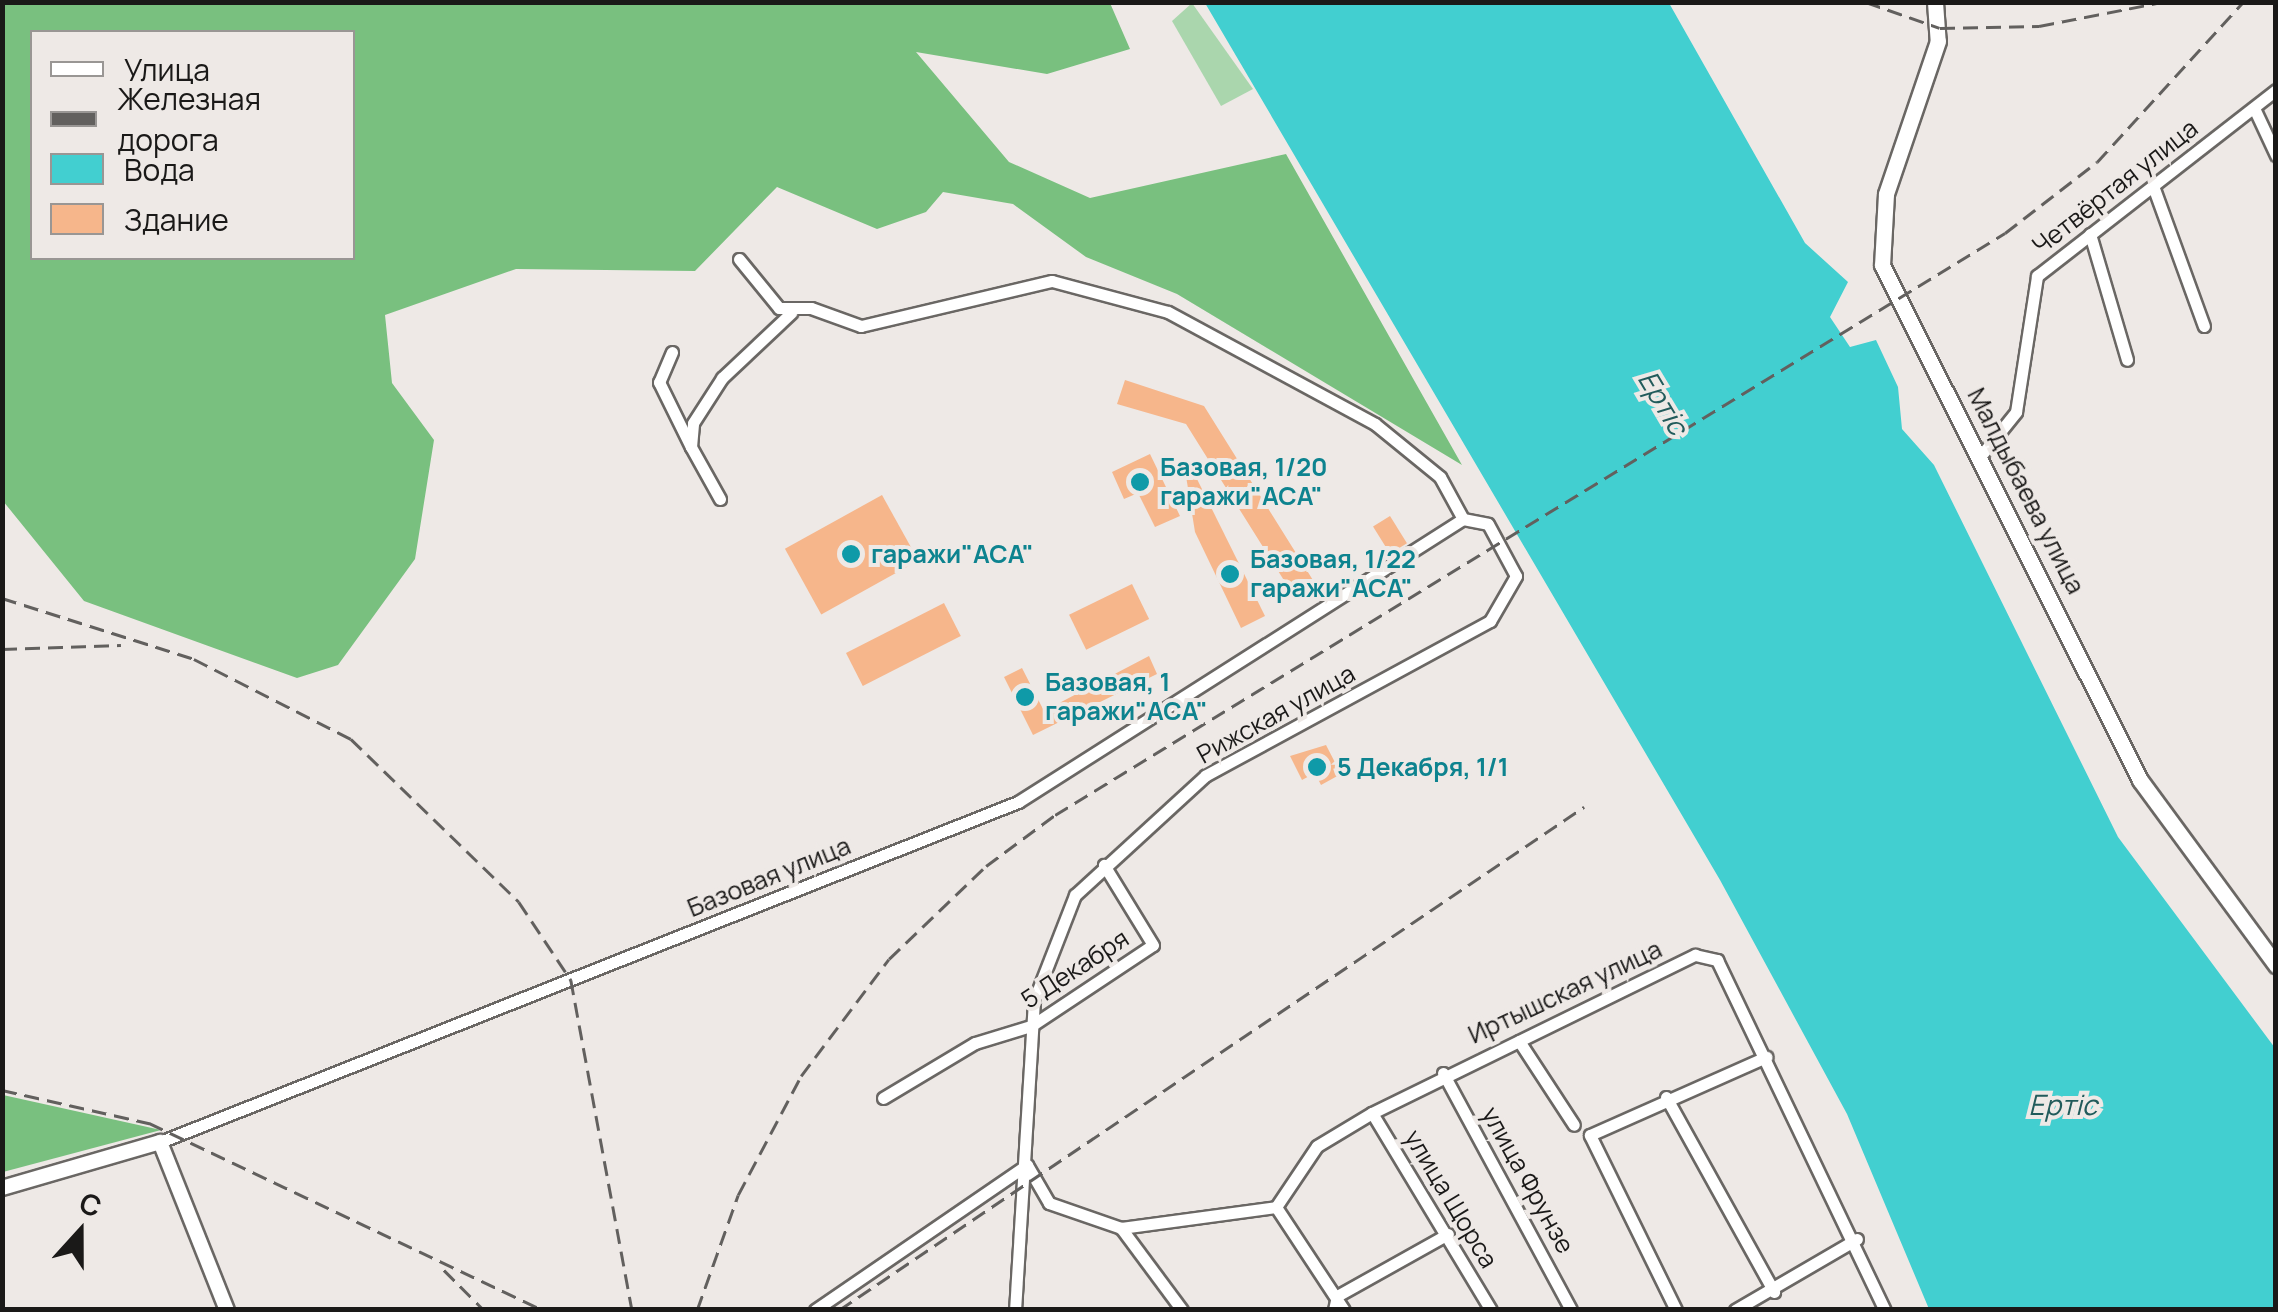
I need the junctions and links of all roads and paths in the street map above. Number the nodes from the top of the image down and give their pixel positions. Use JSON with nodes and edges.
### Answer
{"nodes":[{"id":1,"x":1936,"y":2,"type":"edge"},
{"id":2,"x":2276,"y":90,"type":"edge"},
{"id":3,"x":2254,"y":108,"type":"junction"},
{"id":4,"x":2276,"y":154,"type":"edge"},
{"id":5,"x":2153,"y":186,"type":"junction"},
{"id":6,"x":2090,"y":234,"type":"junction"},
{"id":7,"x":739,"y":260,"type":"dead end"},
{"id":8,"x":790,"y":313,"type":"junction"},
{"id":9,"x":2204,"y":326,"type":"dead end"},
{"id":10,"x":672,"y":352,"type":"dead end"},
{"id":11,"x":2127,"y":360,"type":"dead end"},
{"id":12,"x":691,"y":447,"type":"junction"},
{"id":13,"x":1983,"y":453,"type":"junction"},
{"id":14,"x":720,"y":499,"type":"dead end"},
{"id":15,"x":1463,"y":519,"type":"junction"},
{"id":16,"x":1104,"y":865,"type":"junction"},
{"id":17,"x":2276,"y":965,"type":"edge"},
{"id":18,"x":1030,"y":1026,"type":"junction"},
{"id":19,"x":1520,"y":1041,"type":"junction"},
{"id":20,"x":1766,"y":1057,"type":"junction"},
{"id":21,"x":1443,"y":1074,"type":"junction"},
{"id":22,"x":1666,"y":1097,"type":"junction"},
{"id":23,"x":883,"y":1098,"type":"dead end"},
{"id":24,"x":1372,"y":1113,"type":"junction"},
{"id":25,"x":1574,"y":1124,"type":"dead end"},
{"id":26,"x":160,"y":1142,"type":"junction"},
{"id":27,"x":1027,"y":1165,"type":"junction"},
{"id":28,"x":2,"y":1188,"type":"edge"},
{"id":29,"x":1276,"y":1206,"type":"junction"},
{"id":30,"x":1122,"y":1228,"type":"junction"},
{"id":31,"x":1448,"y":1234,"type":"junction"},
{"id":32,"x":1857,"y":1239,"type":"junction"},
{"id":33,"x":1774,"y":1292,"type":"junction"},
{"id":34,"x":1336,"y":1303,"type":"edge"},
{"id":35,"x":227,"y":1310,"type":"edge"},
{"id":36,"x":815,"y":1310,"type":"edge"},
{"id":37,"x":1015,"y":1310,"type":"edge"},
{"id":38,"x":1182,"y":1310,"type":"edge"},
{"id":39,"x":1344,"y":1310,"type":"edge"},
{"id":40,"x":1490,"y":1310,"type":"edge"},
{"id":41,"x":1571,"y":1310,"type":"edge"},
{"id":42,"x":1676,"y":1310,"type":"edge"},
{"id":43,"x":1735,"y":1310,"type":"edge"},
{"id":44,"x":1885,"y":1310,"type":"edge"}],
"edges":[{"from":1,"to":13,"type":"main road","name":"Малдыбаева улица"},
{"from":2,"to":3,"type":"street","name":"Четвёртая улица"},
{"from":3,"to":4,"type":"street"},
{"from":3,"to":5,"type":"street","name":"Четвёртая улица"},
{"from":5,"to":6,"type":"street","name":"Четвёртая улица"},
{"from":5,"to":9,"type":"street"},
{"from":6,"to":11,"type":"street"},
{"from":6,"to":13,"type":"street","name":"Четвёртая улица"},
{"from":7,"to":8,"type":"street"},
{"from":8,"to":12,"type":"street"},
{"from":8,"to":15,"type":"street"},
{"from":10,"to":12,"type":"street"},
{"from":12,"to":14,"type":"street"},
{"from":13,"to":17,"type":"main road","name":"Малдыбаева улица"},
{"from":15,"to":16,"type":"street","name":"Рижская улица"},
{"from":15,"to":26,"type":"street","name":"Базовая улица"},
{"from":16,"to":18,"type":"street","name":"Рижская улица"},
{"from":16,"to":18,"type":"street","name":"5 Декабря"},
{"from":18,"to":23,"type":"street","name":"5 Декабря"},
{"from":18,"to":27,"type":"street","name":"Рижская улица"},
{"from":19,"to":20,"type":"street","name":"Иртышская улица"},
{"from":19,"to":21,"type":"street","name":"Иртышская улица"},
{"from":19,"to":25,"type":"street"},
{"from":20,"to":22,"type":"street"},
{"from":20,"to":32,"type":"street","name":"Иртышская улица"},
{"from":21,"to":24,"type":"street","name":"Иртышская улица"},
{"from":21,"to":41,"type":"street","name":"улица Фрунзе"},
{"from":22,"to":33,"type":"street"},
{"from":22,"to":42,"type":"street"},
{"from":24,"to":29,"type":"street","name":"Иртышская улица"},
{"from":24,"to":31,"type":"street","name":"улица Щорса"},
{"from":26,"to":28,"type":"street","name":"Базовая улица"},
{"from":26,"to":35,"type":"street"},
{"from":27,"to":30,"type":"street"},
{"from":27,"to":36,"type":"street"},
{"from":27,"to":37,"type":"street","name":"Рижская улица"},
{"from":29,"to":30,"type":"street"},
{"from":29,"to":34,"type":"street"},
{"from":30,"to":38,"type":"street"},
{"from":31,"to":34,"type":"street"},
{"from":31,"to":40,"type":"street","name":"улица Щорса"},
{"from":32,"to":33,"type":"street"},
{"from":32,"to":44,"type":"street","name":"Иртышская улица"},
{"from":33,"to":43,"type":"street"},
{"from":34,"to":39,"type":"street"}]}
